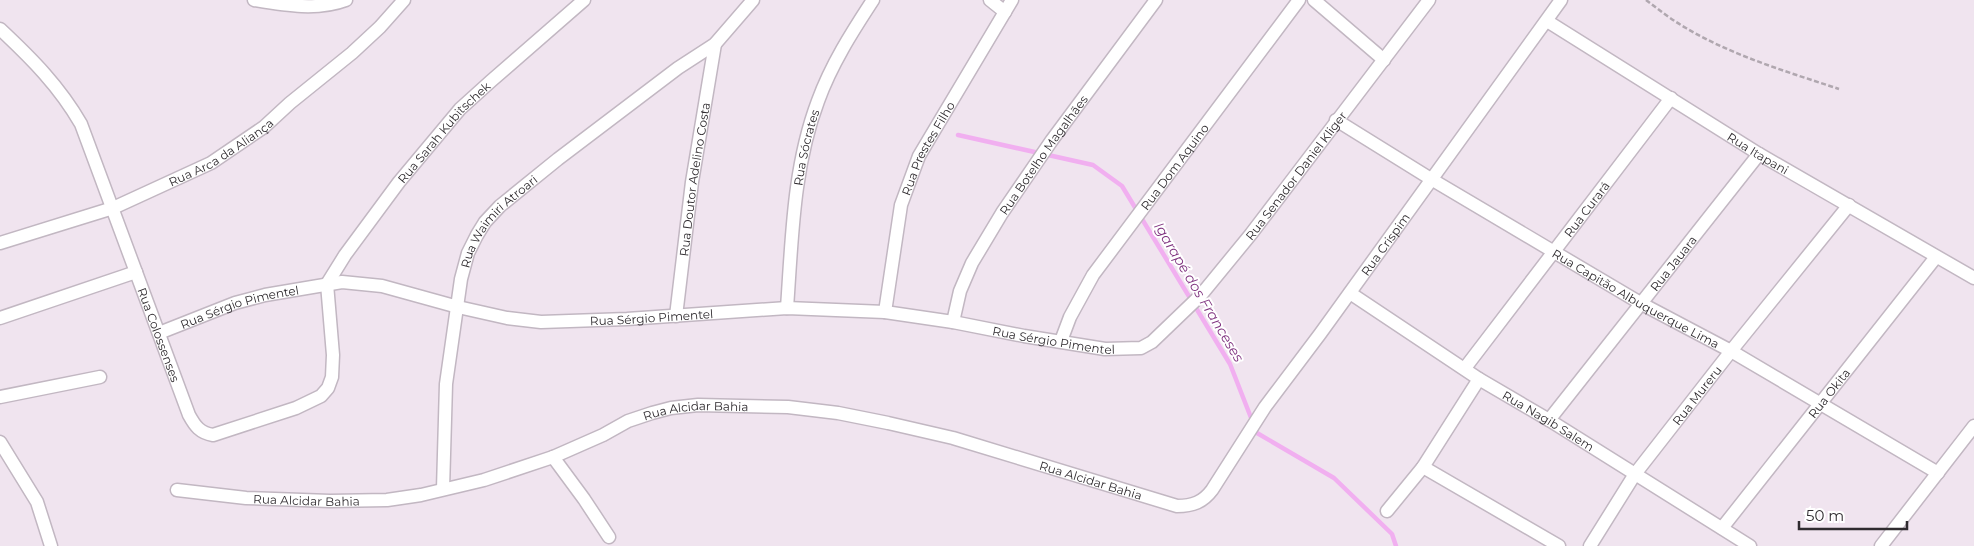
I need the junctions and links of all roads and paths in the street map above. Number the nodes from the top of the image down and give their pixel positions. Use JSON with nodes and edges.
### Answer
{"nodes":[{"id":1,"x":254,"y":0,"type":"edge"},
{"id":2,"x":346,"y":0,"type":"edge"},
{"id":3,"x":404,"y":0,"type":"edge"},
{"id":4,"x":584,"y":0,"type":"edge"},
{"id":5,"x":753,"y":0,"type":"edge"},
{"id":6,"x":873,"y":0,"type":"edge"},
{"id":7,"x":990,"y":0,"type":"edge"},
{"id":8,"x":1012,"y":0,"type":"edge"},
{"id":9,"x":1156,"y":0,"type":"edge"},
{"id":10,"x":1299,"y":0,"type":"edge"},
{"id":11,"x":1314,"y":0,"type":"edge"},
{"id":12,"x":1429,"y":0,"type":"edge"},
{"id":13,"x":1561,"y":0,"type":"edge"},
{"id":14,"x":1646,"y":0,"type":"edge"},
{"id":15,"x":1005,"y":12,"type":"junction"},
{"id":16,"x":1547,"y":21,"type":"junction"},
{"id":17,"x":0,"y":29,"type":"edge"},
{"id":18,"x":715,"y":44,"type":"junction"},
{"id":19,"x":1384,"y":60,"type":"junction"},
{"id":20,"x":1839,"y":89,"type":"dead end"},
{"id":21,"x":1671,"y":98,"type":"junction"},
{"id":22,"x":1336,"y":120,"type":"junction"},
{"id":23,"x":1759,"y":154,"type":"junction"},
{"id":24,"x":1431,"y":179,"type":"junction"},
{"id":25,"x":1849,"y":205,"type":"junction"},
{"id":26,"x":112,"y":208,"type":"junction"},
{"id":27,"x":0,"y":243,"type":"edge"},
{"id":28,"x":1552,"y":251,"type":"junction"},
{"id":29,"x":1936,"y":257,"type":"junction"},
{"id":30,"x":136,"y":272,"type":"junction"},
{"id":31,"x":1974,"y":278,"type":"edge"},
{"id":32,"x":327,"y":284,"type":"junction"},
{"id":33,"x":1350,"y":293,"type":"junction"},
{"id":34,"x":1642,"y":304,"type":"junction"},
{"id":35,"x":458,"y":307,"type":"junction"},
{"id":36,"x":787,"y":308,"type":"junction"},
{"id":37,"x":885,"y":312,"type":"junction"},
{"id":38,"x":676,"y":316,"type":"junction"},
{"id":39,"x":0,"y":318,"type":"edge"},
{"id":40,"x":953,"y":322,"type":"junction"},
{"id":41,"x":159,"y":333,"type":"junction"},
{"id":42,"x":1061,"y":341,"type":"junction"},
{"id":43,"x":1152,"y":342,"type":"joint"},
{"id":44,"x":1731,"y":350,"type":"junction"},
{"id":45,"x":1464,"y":368,"type":"junction"},
{"id":46,"x":100,"y":377,"type":"dead end"},
{"id":47,"x":1479,"y":379,"type":"junction"},
{"id":48,"x":0,"y":398,"type":"edge"},
{"id":49,"x":1821,"y":403,"type":"junction"},
{"id":50,"x":1549,"y":420,"type":"junction"},
{"id":51,"x":1974,"y":426,"type":"edge"},
{"id":52,"x":0,"y":442,"type":"edge"},
{"id":53,"x":553,"y":457,"type":"junction"},
{"id":54,"x":1423,"y":467,"type":"junction"},
{"id":55,"x":1938,"y":473,"type":"junction"},
{"id":56,"x":1636,"y":474,"type":"junction"},
{"id":57,"x":443,"y":489,"type":"junction"},
{"id":58,"x":177,"y":490,"type":"dead end"},
{"id":59,"x":1212,"y":490,"type":"joint"},
{"id":60,"x":1387,"y":511,"type":"dead end"},
{"id":61,"x":1722,"y":528,"type":"junction"},
{"id":62,"x":609,"y":536,"type":"dead end"},
{"id":63,"x":51,"y":546,"type":"edge"},
{"id":64,"x":1559,"y":546,"type":"edge"},
{"id":65,"x":1590,"y":546,"type":"edge"},
{"id":66,"x":1750,"y":546,"type":"edge"},
{"id":67,"x":1882,"y":546,"type":"edge"}],
"edges":[{"from":1,"to":2,"type":"street"},
{"from":3,"to":26,"type":"street","name":"Rua Arca da Aliança"},
{"from":4,"to":32,"type":"street","name":"Rua Sarah Kubitschek"},
{"from":5,"to":18,"type":"street","name":"Rua Waimiri Atroari"},
{"from":6,"to":36,"type":"street","name":"Rua Sócrates"},
{"from":7,"to":15,"type":"street"},
{"from":8,"to":15,"type":"street","name":"Rua Prestes Filho"},
{"from":9,"to":40,"type":"street","name":"Rua Botelho Magalhães"},
{"from":10,"to":42,"type":"street","name":"Rua Dom Aquino"},
{"from":11,"to":19,"type":"street"},
{"from":12,"to":19,"type":"street","name":"Rua Senador Daniel Kliger"},
{"from":13,"to":16,"type":"street","name":"Rua Crispim"},
{"from":14,"to":20,"type":"path"},
{"from":15,"to":37,"type":"street","name":"Rua Prestes Filho"},
{"from":16,"to":21,"type":"street","name":"Rua Itapani"},
{"from":16,"to":24,"type":"street","name":"Rua Crispim"},
{"from":17,"to":26,"type":"street","name":"Rua Colossenses"},
{"from":18,"to":35,"type":"street","name":"Rua Waimiri Atroari"},
{"from":18,"to":38,"type":"street","name":"Rua Doutor Adelino Costa"},
{"from":19,"to":22,"type":"street","name":"Rua Senador Daniel Kliger"},
{"from":21,"to":23,"type":"street","name":"Rua Itapani"},
{"from":21,"to":28,"type":"street","name":"Rua Curará"},
{"from":22,"to":24,"type":"street","name":"Rua Capitão Albuquerque Lima"},
{"from":22,"to":43,"type":"street","name":"Rua Senador Daniel Kliger"},
{"from":23,"to":25,"type":"street","name":"Rua Itapani"},
{"from":23,"to":34,"type":"street","name":"Rua Jauara"},
{"from":24,"to":28,"type":"street","name":"Rua Capitão Albuquerque Lima"},
{"from":24,"to":33,"type":"street","name":"Rua Crispim"},
{"from":25,"to":29,"type":"street","name":"Rua Itapani"},
{"from":25,"to":44,"type":"street","name":"Rua Mureru"},
{"from":26,"to":27,"type":"street","name":"Rua Arca da Aliança"},
{"from":26,"to":30,"type":"street","name":"Rua Colossenses"},
{"from":28,"to":34,"type":"street","name":"Rua Capitão Albuquerque Lima"},
{"from":28,"to":45,"type":"street","name":"Rua Curará"},
{"from":29,"to":31,"type":"street","name":"Rua Itapani"},
{"from":29,"to":49,"type":"street","name":"Rua Okita"},
{"from":30,"to":39,"type":"street"},
{"from":30,"to":41,"type":"street","name":"Rua Colossenses"},
{"from":32,"to":35,"type":"street","name":"Rua Sérgio Pimentel"},
{"from":32,"to":41,"type":"street","name":"Rua Sérgio Pimentel"},
{"from":32,"to":41,"type":"street","name":"Rua Colossenses"},
{"from":33,"to":45,"type":"street","name":"Rua Nagib Salem"},
{"from":33,"to":59,"type":"street","name":"Rua Crispim"},
{"from":34,"to":44,"type":"street","name":"Rua Capitão Albuquerque Lima"},
{"from":34,"to":50,"type":"street","name":"Rua Jauara"},
{"from":35,"to":38,"type":"street","name":"Rua Sérgio Pimentel"},
{"from":35,"to":57,"type":"street","name":"Rua Waimiri Atroari"},
{"from":36,"to":37,"type":"street","name":"Rua Sérgio Pimentel"},
{"from":36,"to":38,"type":"street","name":"Rua Sérgio Pimentel"},
{"from":37,"to":40,"type":"street","name":"Rua Sérgio Pimentel"},
{"from":40,"to":42,"type":"street","name":"Rua Sérgio Pimentel"},
{"from":42,"to":43,"type":"street","name":"Rua Sérgio Pimentel"},
{"from":44,"to":49,"type":"street","name":"Rua Capitão Albuquerque Lima"},
{"from":44,"to":56,"type":"street","name":"Rua Mureru"},
{"from":45,"to":47,"type":"street","name":"Rua Nagib Salem"},
{"from":46,"to":48,"type":"street"},
{"from":47,"to":50,"type":"street","name":"Rua Nagib Salem"},
{"from":47,"to":54,"type":"street"},
{"from":49,"to":55,"type":"street","name":"Rua Capitão Albuquerque Lima"},
{"from":49,"to":61,"type":"street","name":"Rua Okita"},
{"from":50,"to":56,"type":"street","name":"Rua Nagib Salem"},
{"from":51,"to":55,"type":"street"},
{"from":52,"to":63,"type":"street"},
{"from":53,"to":57,"type":"street","name":"Rua Alcidar Bahia"},
{"from":53,"to":59,"type":"street","name":"Rua Alcidar Bahia"},
{"from":53,"to":62,"type":"street"},
{"from":54,"to":60,"type":"street"},
{"from":54,"to":64,"type":"street"},
{"from":55,"to":67,"type":"street"},
{"from":56,"to":61,"type":"street","name":"Rua Nagib Salem"},
{"from":56,"to":65,"type":"street","name":"Rua Mureru"},
{"from":57,"to":58,"type":"street","name":"Rua Alcidar Bahia"},
{"from":61,"to":66,"type":"street","name":"Rua Nagib Salem"}]}
